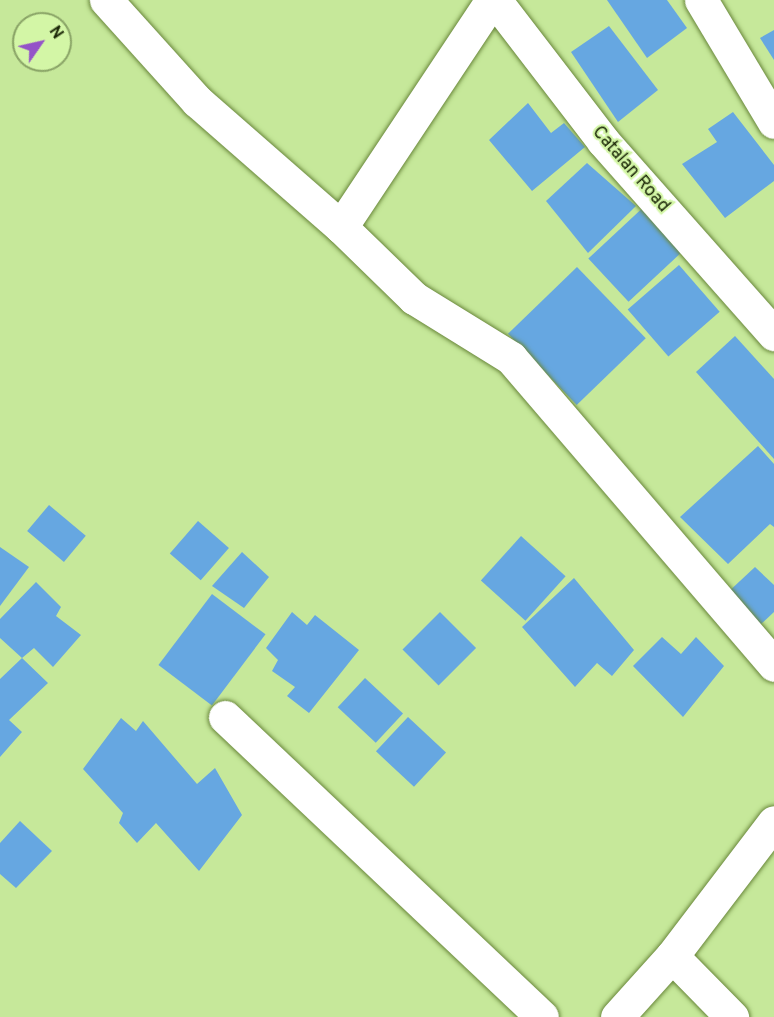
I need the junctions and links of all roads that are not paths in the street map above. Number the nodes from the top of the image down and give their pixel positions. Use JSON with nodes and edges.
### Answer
{"nodes":[{"id":1,"x":106,"y":0,"type":"edge"},
{"id":2,"x":493,"y":0,"type":"edge"},
{"id":3,"x":700,"y":0,"type":"edge"},
{"id":4,"x":774,"y":122,"type":"edge"},
{"id":5,"x":341,"y":227,"type":"junction"},
{"id":6,"x":774,"y":334,"type":"edge"},
{"id":7,"x":774,"y":665,"type":"edge"},
{"id":8,"x":225,"y":717,"type":"dead end"},
{"id":9,"x":774,"y":822,"type":"edge"},
{"id":10,"x":672,"y":956,"type":"junction"},
{"id":11,"x":542,"y":1017,"type":"edge"},
{"id":12,"x":617,"y":1017,"type":"edge"},
{"id":13,"x":732,"y":1017,"type":"edge"}],
"edges":[{"from":1,"to":5,"type":"street"},
{"from":2,"to":5,"type":"street"},
{"from":2,"to":6,"type":"street","name":"Catalan Road"},
{"from":3,"to":4,"type":"street"},
{"from":5,"to":7,"type":"street"},
{"from":8,"to":11,"type":"street"},
{"from":9,"to":10,"type":"street"},
{"from":10,"to":12,"type":"street"},
{"from":10,"to":13,"type":"street"}]}
